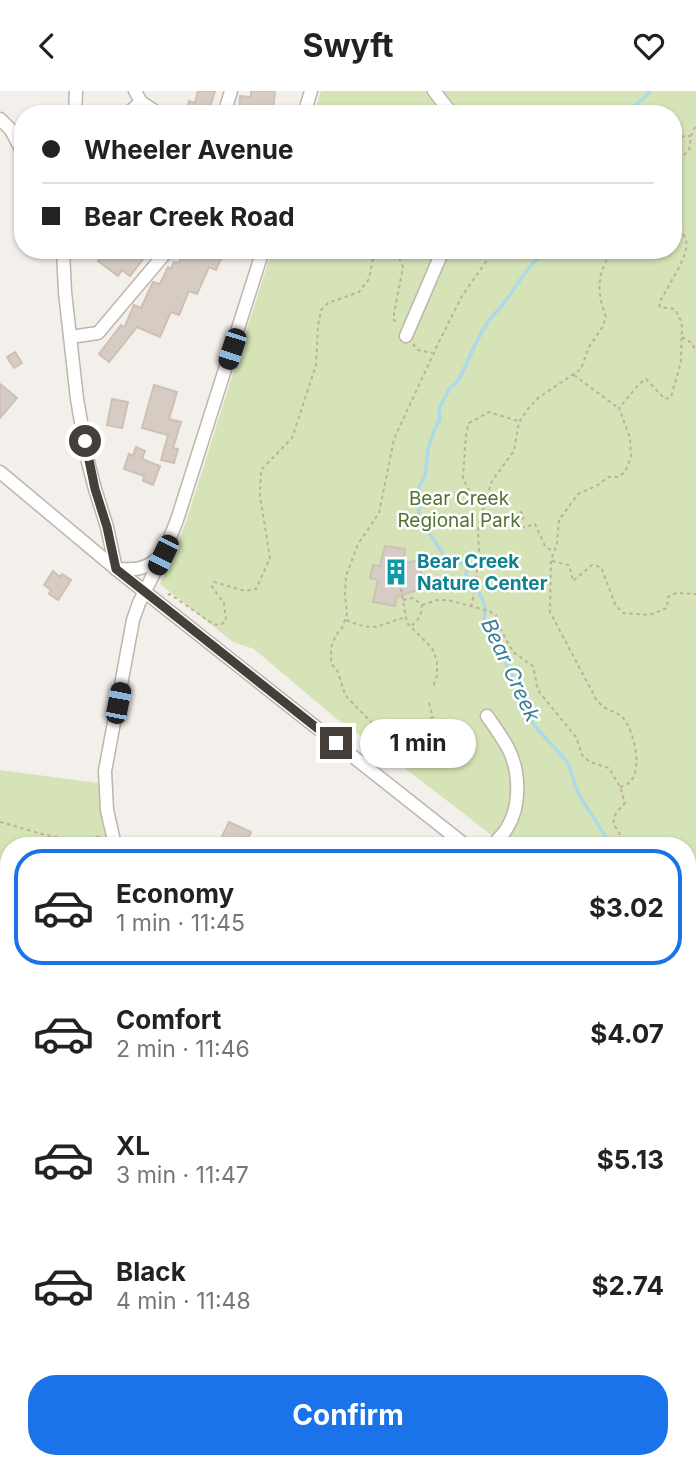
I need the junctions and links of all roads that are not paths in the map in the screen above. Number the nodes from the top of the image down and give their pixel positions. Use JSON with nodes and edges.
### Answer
{"nodes":[{"id":1,"x":434,"y":91,"type":"edge"},
{"id":2,"x":445,"y":105,"type":"edge"},
{"id":3,"x":0,"y":119,"type":"edge"},
{"id":4,"x":14,"y":136,"type":"edge"},
{"id":5,"x":63,"y":259,"type":"edge"},
{"id":6,"x":160,"y":259,"type":"edge"},
{"id":7,"x":260,"y":259,"type":"edge"},
{"id":8,"x":439,"y":259,"type":"edge"},
{"id":9,"x":406,"y":335,"type":"road end"},
{"id":10,"x":70,"y":337,"type":"junction"},
{"id":11,"x":0,"y":472,"type":"edge"},
{"id":12,"x":163,"y":555,"type":"junction"},
{"id":13,"x":116,"y":569,"type":"junction"},
{"id":14,"x":148,"y":594,"type":"junction"},
{"id":15,"x":487,"y":716,"type":"dead end"},
{"id":16,"x":114,"y":837,"type":"edge"},
{"id":17,"x":455,"y":837,"type":"edge"},
{"id":18,"x":499,"y":837,"type":"edge"}],
"edges":[{"from":1,"to":2,"type":"street"},
{"from":3,"to":4,"type":"street"},
{"from":5,"to":10,"type":"street"},
{"from":6,"to":10,"type":"street"},
{"from":7,"to":12,"type":"street"},
{"from":8,"to":9,"type":"street"},
{"from":10,"to":13,"type":"street"},
{"from":11,"to":13,"type":"street"},
{"from":12,"to":13,"type":"street"},
{"from":12,"to":14,"type":"street"},
{"from":13,"to":14,"type":"street"},
{"from":14,"to":16,"type":"street"},
{"from":14,"to":17,"type":"street"},
{"from":15,"to":18,"type":"street"}]}
